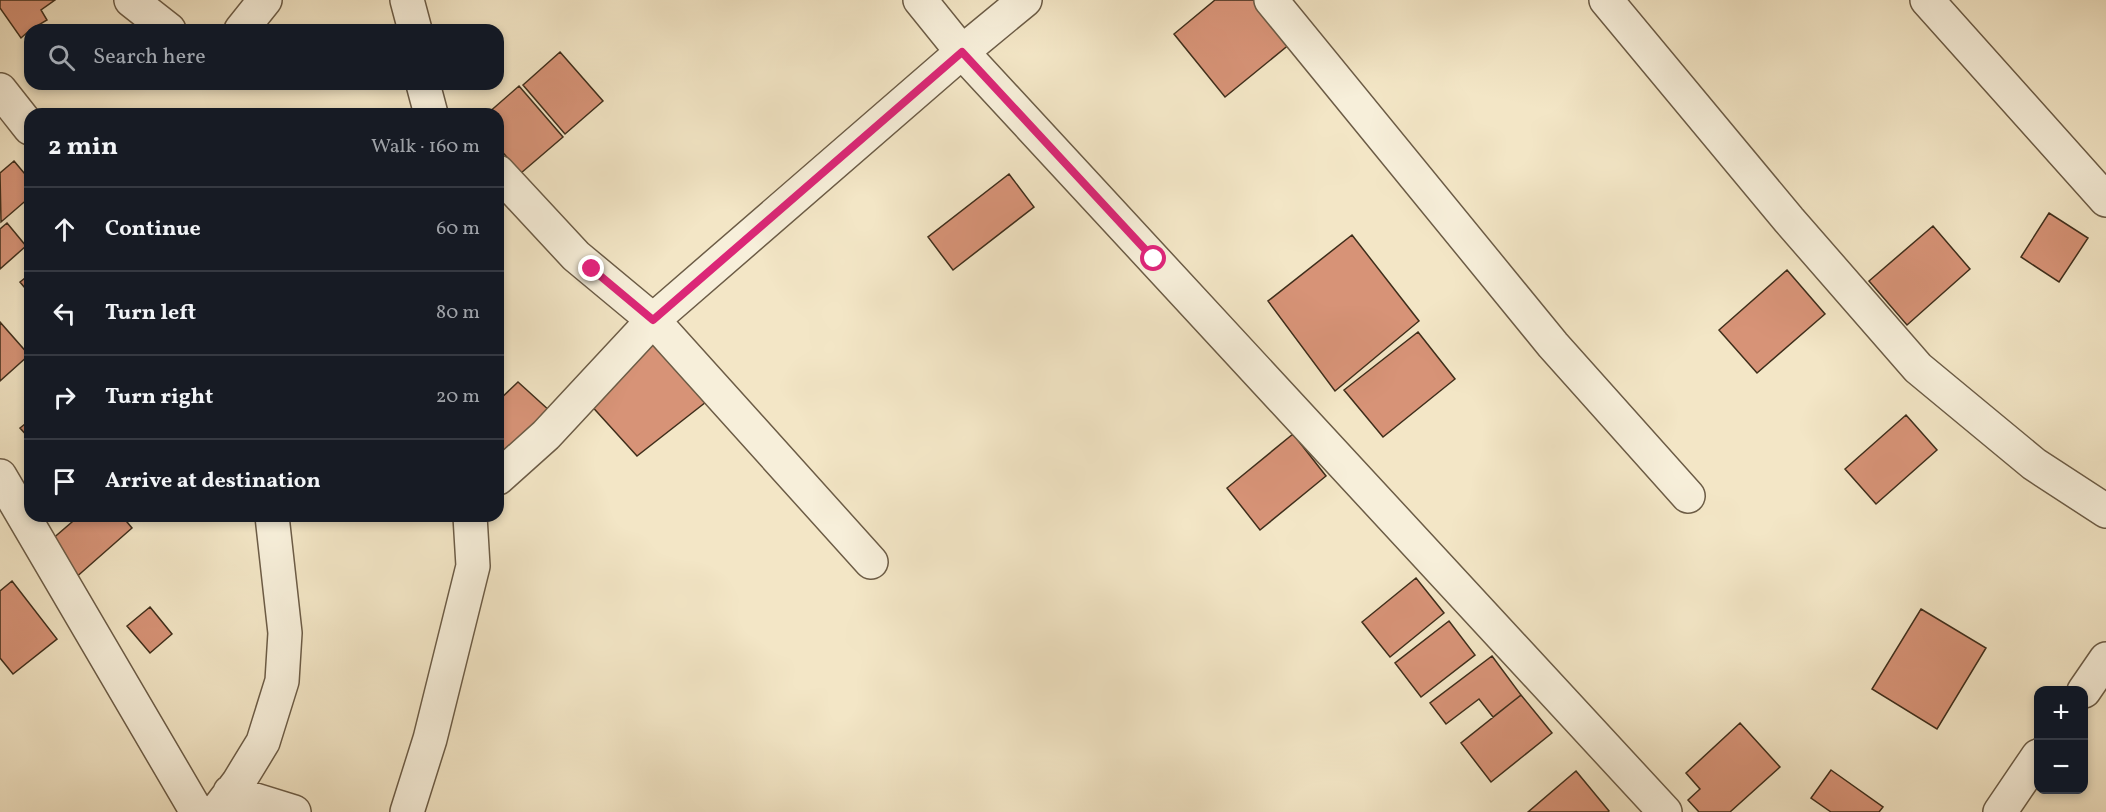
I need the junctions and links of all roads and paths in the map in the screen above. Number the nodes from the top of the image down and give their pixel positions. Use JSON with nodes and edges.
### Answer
{"nodes":[{"id":1,"x":131,"y":0,"type":"edge"},
{"id":2,"x":265,"y":0,"type":"edge"},
{"id":3,"x":407,"y":0,"type":"edge"},
{"id":4,"x":920,"y":0,"type":"edge"},
{"id":5,"x":1025,"y":0,"type":"edge"},
{"id":6,"x":1272,"y":0,"type":"edge"},
{"id":7,"x":1606,"y":0,"type":"edge"},
{"id":8,"x":1927,"y":0,"type":"edge"},
{"id":9,"x":161,"y":24,"type":"edge"},
{"id":10,"x":247,"y":24,"type":"edge"},
{"id":11,"x":413,"y":24,"type":"edge"},
{"id":12,"x":962,"y":52,"type":"junction"},
{"id":13,"x":0,"y":90,"type":"edge"},
{"id":14,"x":24,"y":120,"type":"edge"},
{"id":15,"x":504,"y":178,"type":"edge"},
{"id":16,"x":2106,"y":200,"type":"edge"},
{"id":17,"x":653,"y":320,"type":"junction"},
{"id":18,"x":504,"y":473,"type":"edge"},
{"id":19,"x":0,"y":476,"type":"edge"},
{"id":20,"x":1688,"y":496,"type":"dead end"},
{"id":21,"x":2106,"y":511,"type":"edge"},
{"id":22,"x":24,"y":517,"type":"edge"},
{"id":23,"x":27,"y":522,"type":"edge"},
{"id":24,"x":273,"y":522,"type":"edge"},
{"id":25,"x":470,"y":522,"type":"edge"},
{"id":26,"x":871,"y":562,"type":"dead end"},
{"id":27,"x":2106,"y":659,"type":"edge"},
{"id":28,"x":2087,"y":686,"type":"edge"},
{"id":29,"x":2034,"y":762,"type":"edge"},
{"id":30,"x":223,"y":802,"type":"edge"},
{"id":31,"x":197,"y":812,"type":"edge"},
{"id":32,"x":294,"y":812,"type":"edge"},
{"id":33,"x":407,"y":812,"type":"edge"},
{"id":34,"x":1665,"y":812,"type":"edge"},
{"id":35,"x":2000,"y":812,"type":"edge"}],
"edges":[{"from":1,"to":9,"type":"street"},
{"from":2,"to":10,"type":"street"},
{"from":3,"to":11,"type":"street"},
{"from":4,"to":12,"type":"street"},
{"from":5,"to":12,"type":"street"},
{"from":6,"to":20,"type":"street"},
{"from":7,"to":21,"type":"street"},
{"from":8,"to":16,"type":"street"},
{"from":12,"to":17,"type":"street"},
{"from":12,"to":34,"type":"street"},
{"from":13,"to":14,"type":"street"},
{"from":15,"to":17,"type":"street"},
{"from":17,"to":18,"type":"street"},
{"from":17,"to":26,"type":"street"},
{"from":19,"to":22,"type":"street"},
{"from":23,"to":31,"type":"street"},
{"from":24,"to":30,"type":"street"},
{"from":25,"to":33,"type":"street"},
{"from":27,"to":28,"type":"street"},
{"from":29,"to":35,"type":"street"},
{"from":30,"to":32,"type":"street"}]}
